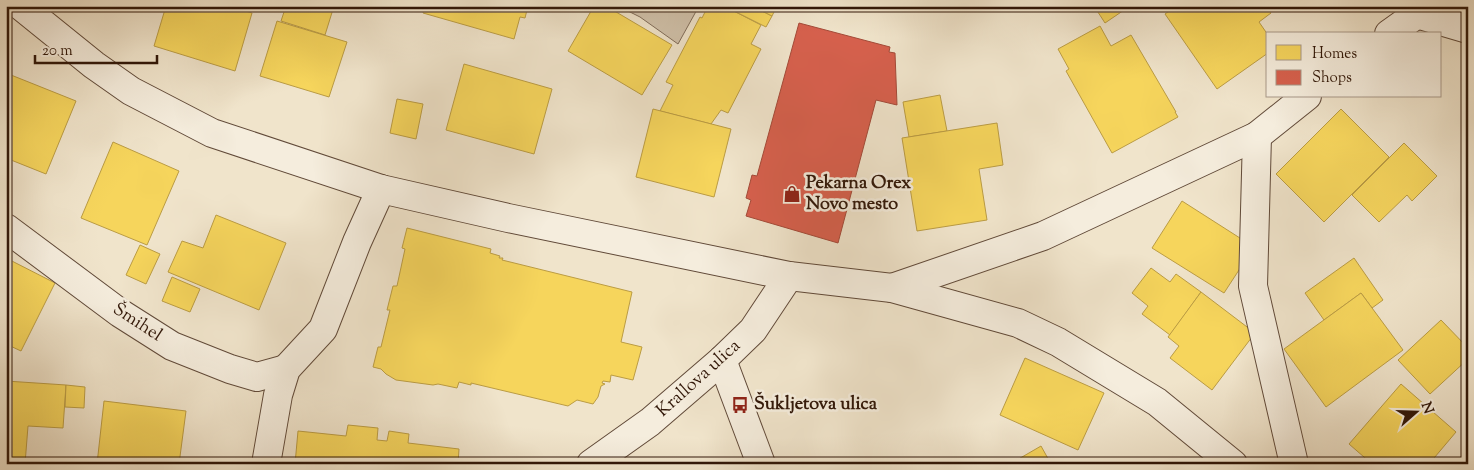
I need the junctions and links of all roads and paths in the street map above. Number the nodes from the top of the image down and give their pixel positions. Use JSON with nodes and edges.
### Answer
{"nodes":[{"id":1,"x":21,"y":6,"type":"edge"},
{"id":2,"x":1417,"y":10,"type":"edge"},
{"id":3,"x":1468,"y":29,"type":"edge"},
{"id":4,"x":1391,"y":32,"type":"edge"},
{"id":5,"x":1305,"y":98,"type":"edge"},
{"id":6,"x":1258,"y":136,"type":"junction"},
{"id":7,"x":381,"y":189,"type":"junction"},
{"id":8,"x":6,"y":228,"type":"edge"},
{"id":9,"x":789,"y":276,"type":"junction"},
{"id":10,"x":892,"y":288,"type":"junction"},
{"id":11,"x":722,"y":360,"type":"junction"},
{"id":12,"x":286,"y":369,"type":"junction"},
{"id":13,"x":266,"y":464,"type":"edge"},
{"id":14,"x":591,"y":464,"type":"edge"},
{"id":15,"x":761,"y":464,"type":"edge"},
{"id":16,"x":1233,"y":464,"type":"edge"},
{"id":17,"x":1294,"y":464,"type":"edge"}],
"edges":[{"from":1,"to":7,"type":"street"},
{"from":2,"to":3,"type":"street"},
{"from":2,"to":4,"type":"street"},
{"from":5,"to":6,"type":"street"},
{"from":6,"to":10,"type":"street"},
{"from":6,"to":17,"type":"street"},
{"from":7,"to":9,"type":"street"},
{"from":7,"to":12,"type":"street"},
{"from":8,"to":12,"type":"street","name":"Šmihel"},
{"from":9,"to":10,"type":"street"},
{"from":9,"to":11,"type":"street","name":"Krallova ulica"},
{"from":10,"to":16,"type":"street"},
{"from":11,"to":14,"type":"street","name":"Krallova ulica"},
{"from":11,"to":15,"type":"street"},
{"from":12,"to":13,"type":"street"}]}
